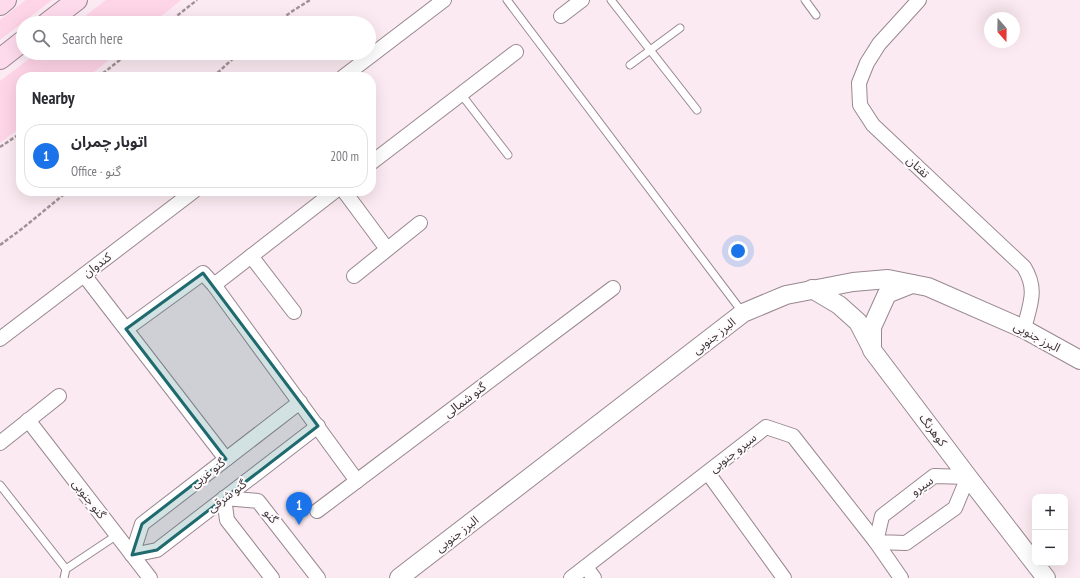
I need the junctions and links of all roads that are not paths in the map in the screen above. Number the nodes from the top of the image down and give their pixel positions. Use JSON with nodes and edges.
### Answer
{"nodes":[{"id":1,"x":6,"y":0,"type":"edge"},
{"id":2,"x":77,"y":0,"type":"edge"},
{"id":3,"x":444,"y":0,"type":"edge"},
{"id":4,"x":507,"y":0,"type":"edge"},
{"id":5,"x":582,"y":0,"type":"edge"},
{"id":6,"x":611,"y":0,"type":"edge"},
{"id":7,"x":805,"y":0,"type":"edge"},
{"id":8,"x":919,"y":0,"type":"edge"},
{"id":9,"x":0,"y":5,"type":"edge"},
{"id":10,"x":816,"y":15,"type":"dead end"},
{"id":11,"x":56,"y":16,"type":"edge"},
{"id":12,"x":561,"y":16,"type":"dead end"},
{"id":13,"x":680,"y":28,"type":"dead end"},
{"id":14,"x":16,"y":46,"type":"edge"},
{"id":15,"x":650,"y":50,"type":"junction"},
{"id":16,"x":376,"y":52,"type":"edge"},
{"id":17,"x":516,"y":52,"type":"dead end"},
{"id":18,"x":0,"y":59,"type":"edge"},
{"id":19,"x":365,"y":60,"type":"edge"},
{"id":20,"x":630,"y":65,"type":"dead end"},
{"id":21,"x":350,"y":72,"type":"edge"},
{"id":22,"x":461,"y":94,"type":"junction"},
{"id":23,"x":697,"y":110,"type":"dead end"},
{"id":24,"x":508,"y":155,"type":"dead end"},
{"id":25,"x":376,"y":160,"type":"edge"},
{"id":26,"x":187,"y":196,"type":"edge"},
{"id":27,"x":329,"y":196,"type":"edge"},
{"id":28,"x":348,"y":196,"type":"edge"},
{"id":29,"x":420,"y":223,"type":"dead end"},
{"id":30,"x":387,"y":249,"type":"junction"},
{"id":31,"x":252,"y":256,"type":"junction"},
{"id":32,"x":84,"y":275,"type":"junction"},
{"id":33,"x":354,"y":276,"type":"dead end"},
{"id":34,"x":912,"y":284,"type":"junction"},
{"id":35,"x":214,"y":285,"type":"junction"},
{"id":36,"x":613,"y":288,"type":"dead end"},
{"id":37,"x":812,"y":289,"type":"junction"},
{"id":38,"x":294,"y":312,"type":"dead end"},
{"id":39,"x":743,"y":313,"type":"junction"},
{"id":40,"x":126,"y":329,"type":"junction"},
{"id":41,"x":1024,"y":329,"type":"junction"},
{"id":42,"x":0,"y":339,"type":"edge"},
{"id":43,"x":872,"y":350,"type":"junction"},
{"id":44,"x":1080,"y":360,"type":"edge"},
{"id":45,"x":59,"y":396,"type":"dead end"},
{"id":46,"x":300,"y":402,"type":"junction"},
{"id":47,"x":28,"y":420,"type":"junction"},
{"id":48,"x":318,"y":426,"type":"junction"},
{"id":49,"x":0,"y":443,"type":"edge"},
{"id":50,"x":226,"y":459,"type":"junction"},
{"id":51,"x":708,"y":473,"type":"junction"},
{"id":52,"x":968,"y":477,"type":"junction"},
{"id":53,"x":357,"y":481,"type":"junction"},
{"id":54,"x":0,"y":485,"type":"edge"},
{"id":55,"x":224,"y":498,"type":"junction"},
{"id":56,"x":317,"y":511,"type":"dead end"},
{"id":57,"x":117,"y":535,"type":"junction"},
{"id":58,"x":876,"y":542,"type":"junction"},
{"id":59,"x":132,"y":555,"type":"junction"},
{"id":60,"x":66,"y":569,"type":"junction"},
{"id":61,"x":590,"y":572,"type":"edge"},
{"id":62,"x":64,"y":578,"type":"edge"},
{"id":63,"x":150,"y":578,"type":"edge"},
{"id":64,"x":272,"y":578,"type":"edge"},
{"id":65,"x":318,"y":578,"type":"edge"},
{"id":66,"x":399,"y":578,"type":"edge"},
{"id":67,"x":571,"y":578,"type":"edge"},
{"id":68,"x":784,"y":578,"type":"edge"},
{"id":69,"x":901,"y":578,"type":"edge"},
{"id":70,"x":1046,"y":578,"type":"edge"}],
"edges":[{"from":1,"to":9,"type":"main road"},
{"from":2,"to":11,"type":"main road"},
{"from":3,"to":16,"type":"street"},
{"from":4,"to":39,"type":"lane"},
{"from":5,"to":12,"type":"street"},
{"from":6,"to":15,"type":"lane"},
{"from":7,"to":10,"type":"lane"},
{"from":8,"to":41,"type":"street","name":"تفتان"},
{"from":13,"to":15,"type":"lane"},
{"from":14,"to":18,"type":"main road"},
{"from":15,"to":20,"type":"lane"},
{"from":15,"to":23,"type":"lane"},
{"from":17,"to":22,"type":"street"},
{"from":19,"to":21,"type":"street"},
{"from":22,"to":24,"type":"lane"},
{"from":22,"to":25,"type":"street"},
{"from":26,"to":32,"type":"street","name":"کندوان"},
{"from":27,"to":31,"type":"street"},
{"from":28,"to":30,"type":"street"},
{"from":29,"to":30,"type":"street"},
{"from":30,"to":33,"type":"street"},
{"from":31,"to":35,"type":"street"},
{"from":31,"to":38,"type":"street"},
{"from":32,"to":40,"type":"street"},
{"from":32,"to":42,"type":"street","name":"کندوان"},
{"from":34,"to":37,"type":"street","name":"البرز جنوبی"},
{"from":34,"to":41,"type":"street","name":"البرز جنوبی"},
{"from":34,"to":43,"type":"street"},
{"from":35,"to":40,"type":"street"},
{"from":35,"to":46,"type":"street"},
{"from":36,"to":53,"type":"street","name":"گنو شمالی"},
{"from":37,"to":39,"type":"street","name":"البرز جنوبی"},
{"from":37,"to":43,"type":"street","name":"کوهرنگ"},
{"from":39,"to":66,"type":"street","name":"البرز جنوبی"},
{"from":40,"to":50,"type":"street"},
{"from":41,"to":44,"type":"street","name":"البرز جنوبی"},
{"from":43,"to":52,"type":"street","name":"کوهرنگ"},
{"from":45,"to":47,"type":"street"},
{"from":46,"to":48,"type":"street"},
{"from":46,"to":50,"type":"street","name":"گنو غربی"},
{"from":47,"to":49,"type":"street"},
{"from":47,"to":57,"type":"street","name":"گنو جنوبی"},
{"from":48,"to":53,"type":"street"},
{"from":48,"to":55,"type":"street","name":"گنو شرقی"},
{"from":50,"to":59,"type":"street","name":"گنو غربی"},
{"from":51,"to":58,"type":"street","name":"سیرو جنوبی"},
{"from":51,"to":61,"type":"street","name":"سیرو جنوبی"},
{"from":51,"to":68,"type":"street"},
{"from":52,"to":58,"type":"street"},
{"from":52,"to":58,"type":"street","name":"سیرو"},
{"from":52,"to":70,"type":"street","name":"کوهرنگ"},
{"from":53,"to":56,"type":"street","name":"گنو شمالی"},
{"from":54,"to":60,"type":"lane"},
{"from":55,"to":59,"type":"street","name":"گنو شرقی"},
{"from":55,"to":64,"type":"street"},
{"from":55,"to":65,"type":"street","name":"گنو"},
{"from":57,"to":59,"type":"street","name":"گنو جنوبی"},
{"from":57,"to":60,"type":"lane"},
{"from":58,"to":69,"type":"street"},
{"from":59,"to":63,"type":"street","name":"گنو جنوبی"},
{"from":60,"to":62,"type":"lane"},
{"from":61,"to":67,"type":"street","name":"سیرو جنوبی"}]}
